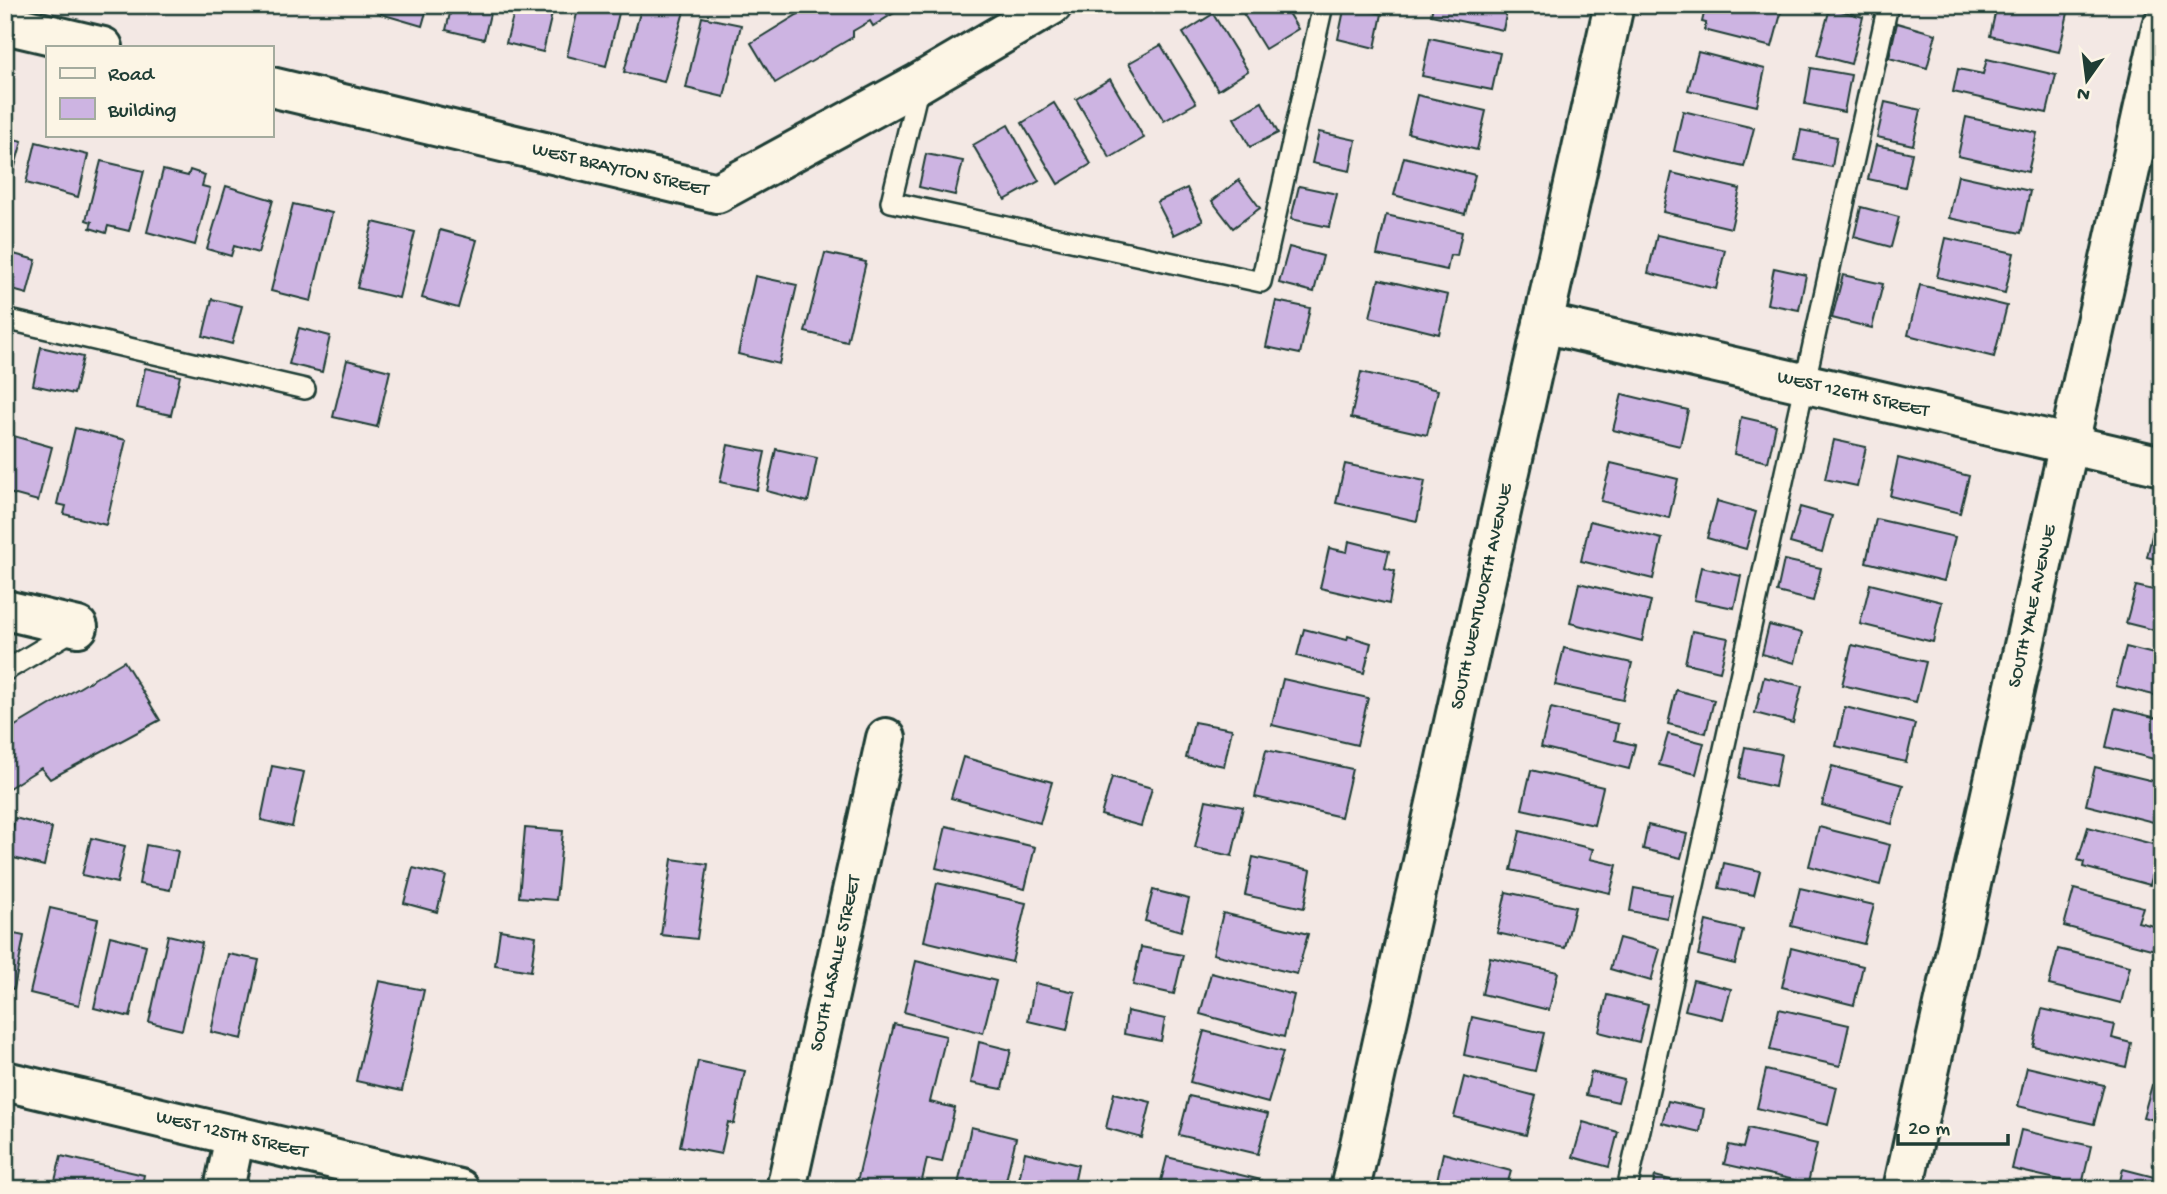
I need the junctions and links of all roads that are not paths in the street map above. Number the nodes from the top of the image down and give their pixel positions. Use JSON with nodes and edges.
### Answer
{"nodes":[{"id":1,"x":1052,"y":5,"type":"edge"},
{"id":2,"x":1323,"y":5,"type":"edge"},
{"id":3,"x":1614,"y":5,"type":"edge"},
{"id":4,"x":1888,"y":5,"type":"edge"},
{"id":5,"x":5,"y":24,"type":"edge"},
{"id":6,"x":2162,"y":26,"type":"edge"},
{"id":7,"x":99,"y":46,"type":"edge"},
{"id":8,"x":919,"y":83,"type":"junction"},
{"id":9,"x":273,"y":87,"type":"edge"},
{"id":10,"x":5,"y":319,"type":"edge"},
{"id":11,"x":1543,"y":323,"type":"junction"},
{"id":12,"x":1804,"y":383,"type":"junction"},
{"id":13,"x":305,"y":389,"type":"dead end"},
{"id":14,"x":2069,"y":444,"type":"junction"},
{"id":15,"x":2162,"y":466,"type":"edge"},
{"id":16,"x":5,"y":610,"type":"edge"},
{"id":17,"x":78,"y":627,"type":"joint"},
{"id":18,"x":5,"y":671,"type":"edge"},
{"id":19,"x":886,"y":738,"type":"dead end"},
{"id":20,"x":5,"y":1081,"type":"edge"},
{"id":21,"x":235,"y":1136,"type":"junction"},
{"id":22,"x":224,"y":1189,"type":"edge"},
{"id":23,"x":459,"y":1189,"type":"edge"},
{"id":24,"x":786,"y":1189,"type":"edge"},
{"id":25,"x":1350,"y":1189,"type":"edge"},
{"id":26,"x":1627,"y":1189,"type":"edge"},
{"id":27,"x":1903,"y":1189,"type":"edge"}],
"edges":[{"from":1,"to":8,"type":"street","name":"WEST BRAYTON STREET"},
{"from":2,"to":8,"type":"lane"},
{"from":3,"to":11,"type":"street","name":"SOUTH WENTWORTH AVENUE"},
{"from":4,"to":12,"type":"lane"},
{"from":5,"to":7,"type":"street"},
{"from":6,"to":14,"type":"street","name":"SOUTH YALE AVENUE"},
{"from":8,"to":9,"type":"street","name":"WEST BRAYTON STREET"},
{"from":10,"to":13,"type":"lane"},
{"from":11,"to":12,"type":"street","name":"WEST 126TH STREET"},
{"from":11,"to":25,"type":"street","name":"SOUTH WENTWORTH AVENUE"},
{"from":12,"to":14,"type":"street","name":"WEST 126TH STREET"},
{"from":12,"to":26,"type":"lane"},
{"from":14,"to":15,"type":"street","name":"WEST 126TH STREET"},
{"from":14,"to":27,"type":"street","name":"SOUTH YALE AVENUE"},
{"from":16,"to":17,"type":"street"},
{"from":17,"to":18,"type":"lane"},
{"from":19,"to":24,"type":"street","name":"SOUTH LASALLE STREET"},
{"from":20,"to":21,"type":"street","name":"WEST 125TH STREET"},
{"from":21,"to":22,"type":"street"},
{"from":21,"to":23,"type":"street","name":"WEST 125TH STREET"}]}
